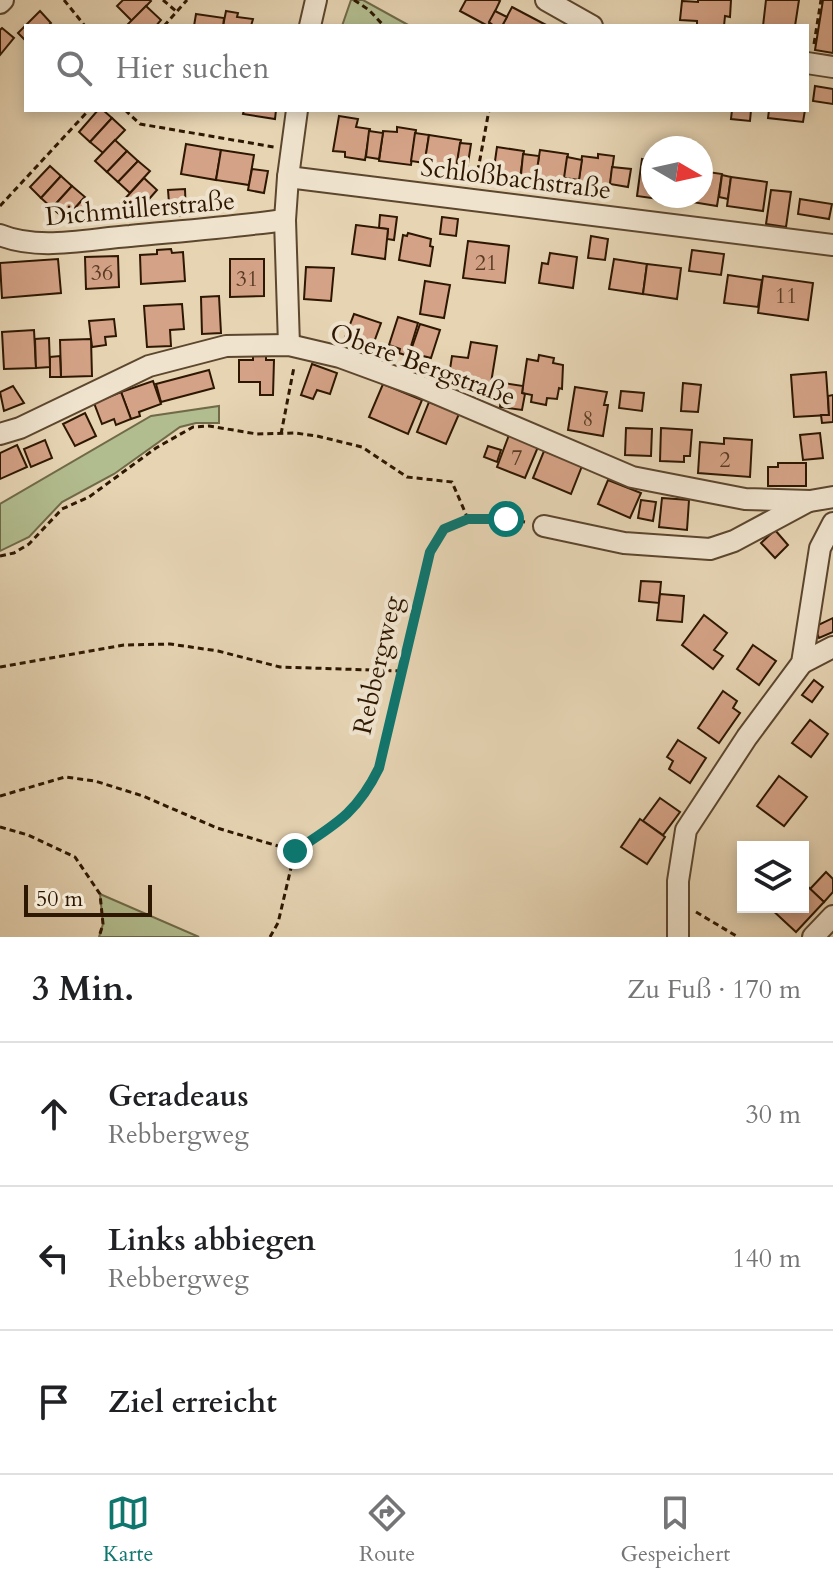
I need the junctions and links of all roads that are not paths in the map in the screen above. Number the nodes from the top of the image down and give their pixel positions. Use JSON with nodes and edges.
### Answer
{"nodes":[{"id":1,"x":316,"y":0,"type":"edge"},
{"id":2,"x":546,"y":0,"type":"edge"},
{"id":3,"x":310,"y":24,"type":"edge"},
{"id":4,"x":588,"y":24,"type":"edge"},
{"id":5,"x":809,"y":63,"type":"edge"},
{"id":6,"x":833,"y":67,"type":"edge"},
{"id":7,"x":297,"y":112,"type":"edge"},
{"id":8,"x":288,"y":177,"type":"junction"},
{"id":9,"x":285,"y":220,"type":"junction"},
{"id":10,"x":0,"y":235,"type":"edge"},
{"id":11,"x":833,"y":245,"type":"edge"},
{"id":12,"x":294,"y":346,"type":"junction"},
{"id":13,"x":0,"y":434,"type":"edge"},
{"id":14,"x":833,"y":497,"type":"edge"},
{"id":15,"x":810,"y":501,"type":"junction"},
{"id":16,"x":833,"y":523,"type":"edge"},
{"id":17,"x":544,"y":526,"type":"road end"},
{"id":18,"x":833,"y":647,"type":"edge"},
{"id":19,"x":802,"y":663,"type":"junction"},
{"id":20,"x":833,"y":916,"type":"edge"},
{"id":21,"x":678,"y":937,"type":"edge"},
{"id":22,"x":813,"y":937,"type":"edge"}],
"edges":[{"from":1,"to":3,"type":"street"},
{"from":2,"to":4,"type":"street"},
{"from":5,"to":6,"type":"street"},
{"from":7,"to":8,"type":"street"},
{"from":8,"to":9,"type":"street"},
{"from":8,"to":11,"type":"street","name":"Schloßbachstraße"},
{"from":9,"to":10,"type":"street","name":"Dichmüllerstraße"},
{"from":9,"to":12,"type":"street"},
{"from":12,"to":13,"type":"street","name":"Obere Bergstraße"},
{"from":12,"to":15,"type":"street","name":"Obere Bergstraße"},
{"from":14,"to":15,"type":"street","name":"Obere Bergstraße"},
{"from":15,"to":17,"type":"street"},
{"from":16,"to":19,"type":"street"},
{"from":18,"to":19,"type":"street"},
{"from":19,"to":21,"type":"street"},
{"from":20,"to":22,"type":"street"}]}
